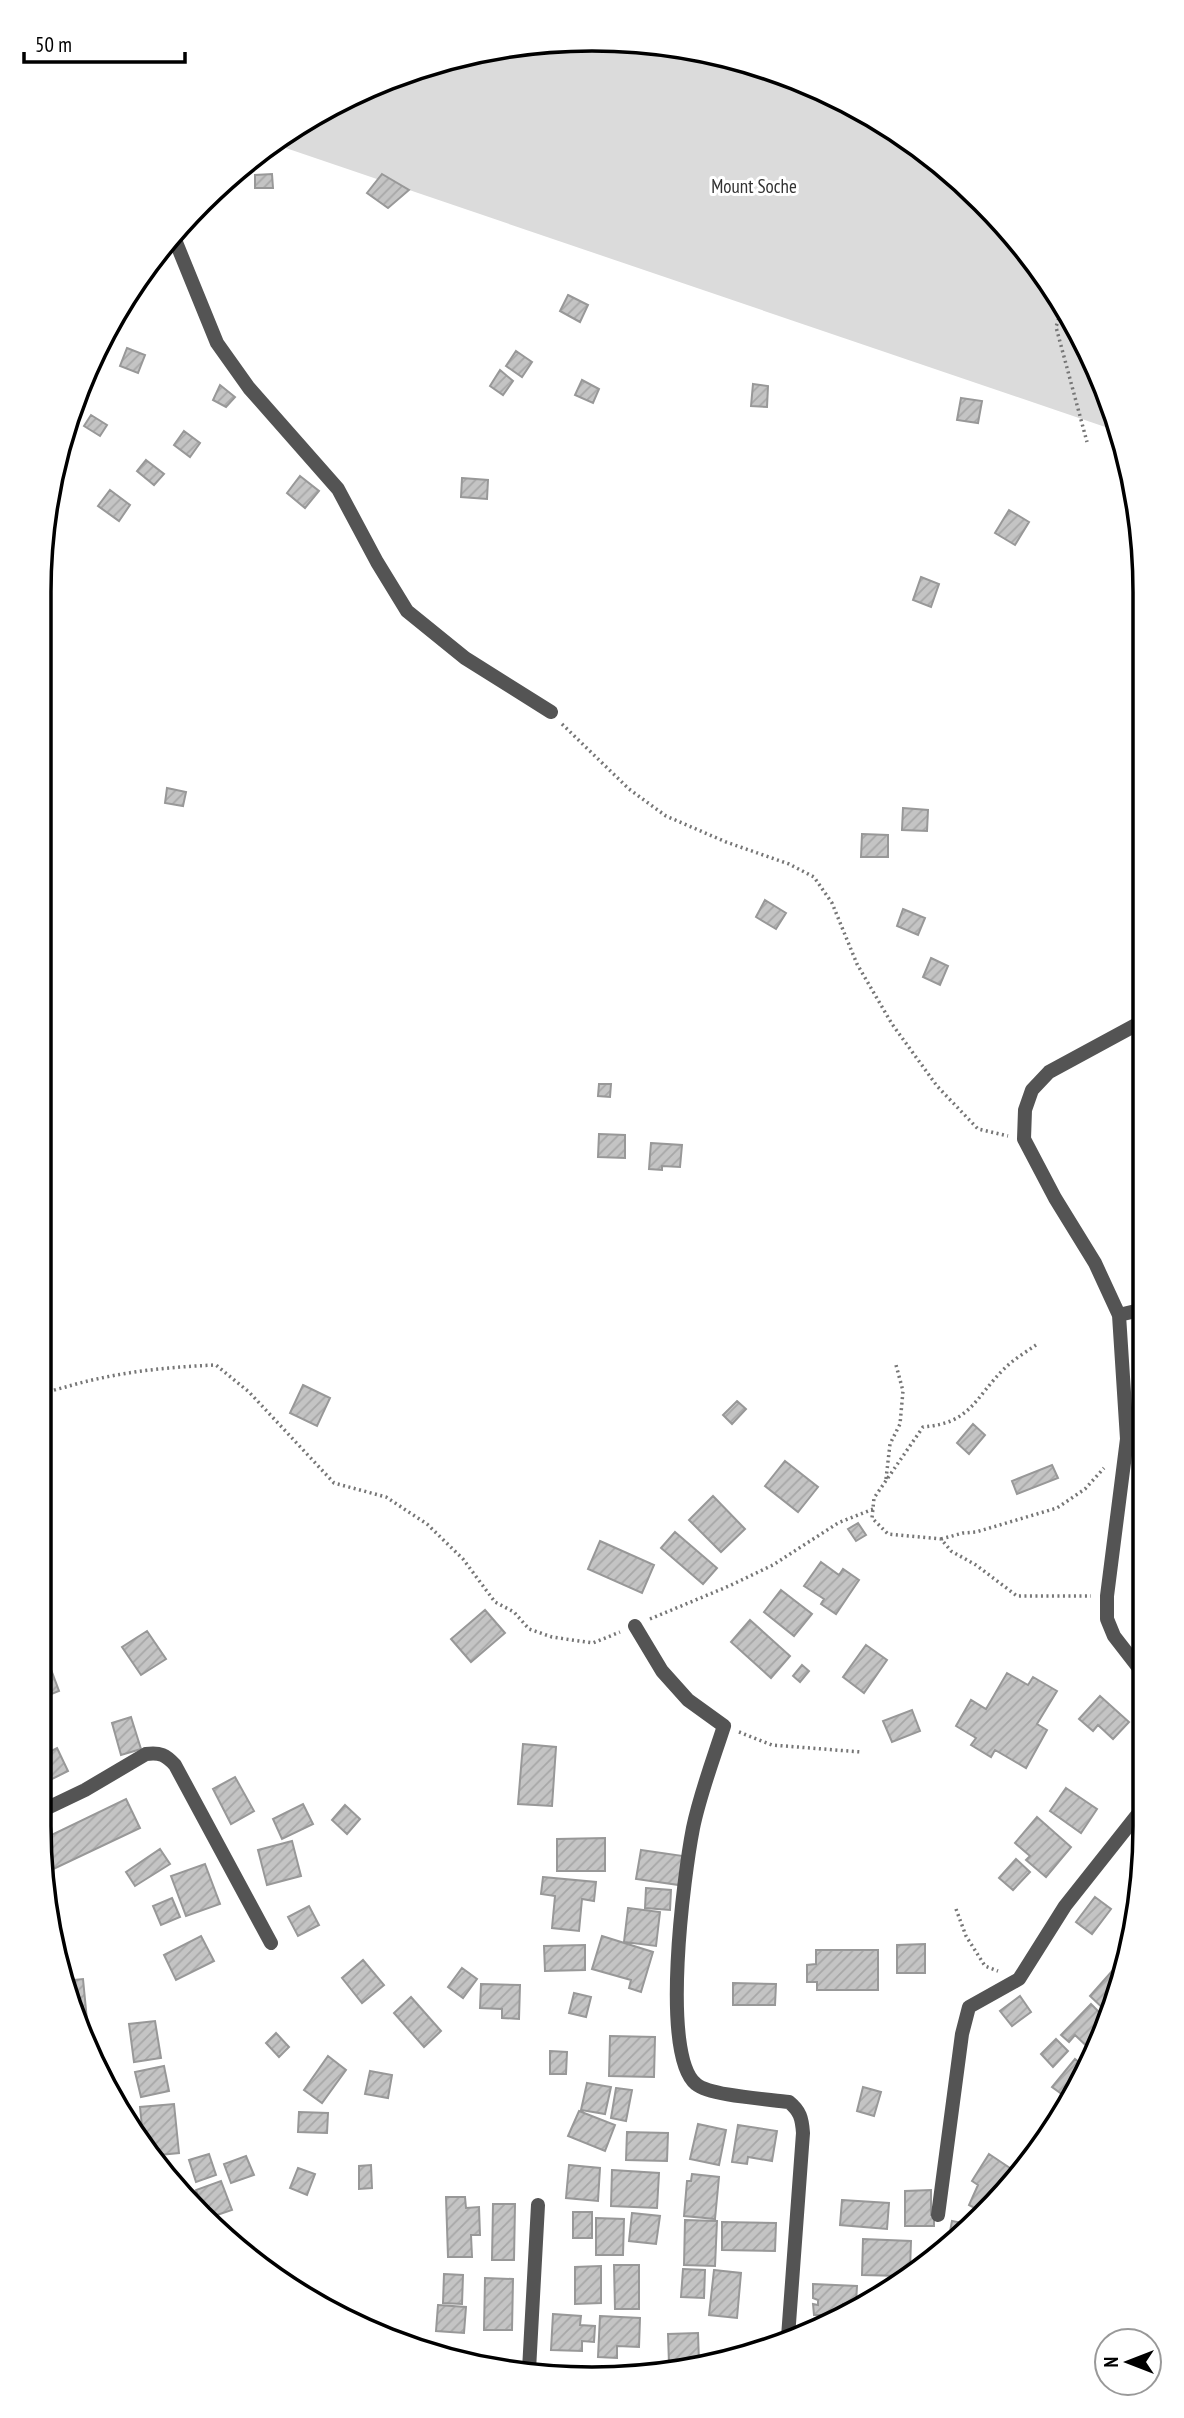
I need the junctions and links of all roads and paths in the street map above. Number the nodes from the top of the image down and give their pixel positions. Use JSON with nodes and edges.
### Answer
{"nodes":[{"id":1,"x":177,"y":245,"type":"edge"},
{"id":2,"x":1059,"y":318,"type":"edge"},
{"id":3,"x":1087,"y":442,"type":"dead end"},
{"id":4,"x":551,"y":712,"type":"joint"},
{"id":5,"x":1133,"y":1026,"type":"edge"},
{"id":6,"x":1024,"y":1139,"type":"junction"},
{"id":7,"x":1133,"y":1312,"type":"edge"},
{"id":8,"x":1119,"y":1315,"type":"junction"},
{"id":9,"x":1036,"y":1345,"type":"dead end"},
{"id":10,"x":896,"y":1365,"type":"dead end"},
{"id":11,"x":51,"y":1393,"type":"edge"},
{"id":12,"x":1105,"y":1467,"type":"dead end"},
{"id":13,"x":886,"y":1481,"type":"junction"},
{"id":14,"x":873,"y":1509,"type":"junction"},
{"id":15,"x":941,"y":1539,"type":"junction"},
{"id":16,"x":1107,"y":1596,"type":"junction"},
{"id":17,"x":635,"y":1626,"type":"junction"},
{"id":18,"x":1133,"y":1661,"type":"edge"},
{"id":19,"x":724,"y":1726,"type":"junction"},
{"id":20,"x":860,"y":1752,"type":"dead end"},
{"id":21,"x":51,"y":1806,"type":"edge"},
{"id":22,"x":1133,"y":1820,"type":"edge"},
{"id":23,"x":956,"y":1909,"type":"dead end"},
{"id":24,"x":271,"y":1943,"type":"dead end"},
{"id":25,"x":1019,"y":1979,"type":"junction"},
{"id":26,"x":538,"y":2205,"type":"dead end"},
{"id":27,"x":938,"y":2215,"type":"dead end"},
{"id":28,"x":789,"y":2330,"type":"edge"},
{"id":29,"x":528,"y":2364,"type":"edge"}],
"edges":[{"from":1,"to":4,"type":"street"},
{"from":2,"to":3,"type":"path"},
{"from":4,"to":6,"type":"path"},
{"from":5,"to":6,"type":"street"},
{"from":6,"to":8,"type":"street"},
{"from":7,"to":8,"type":"street"},
{"from":8,"to":16,"type":"street"},
{"from":9,"to":13,"type":"path"},
{"from":10,"to":13,"type":"path"},
{"from":11,"to":17,"type":"path"},
{"from":12,"to":15,"type":"path"},
{"from":13,"to":14,"type":"path"},
{"from":14,"to":15,"type":"path"},
{"from":14,"to":17,"type":"path"},
{"from":15,"to":16,"type":"path"},
{"from":16,"to":18,"type":"street"},
{"from":17,"to":19,"type":"street"},
{"from":19,"to":20,"type":"path"},
{"from":19,"to":28,"type":"street"},
{"from":21,"to":24,"type":"street"},
{"from":22,"to":25,"type":"street"},
{"from":23,"to":25,"type":"path"},
{"from":25,"to":27,"type":"street"},
{"from":26,"to":29,"type":"street"}]}
